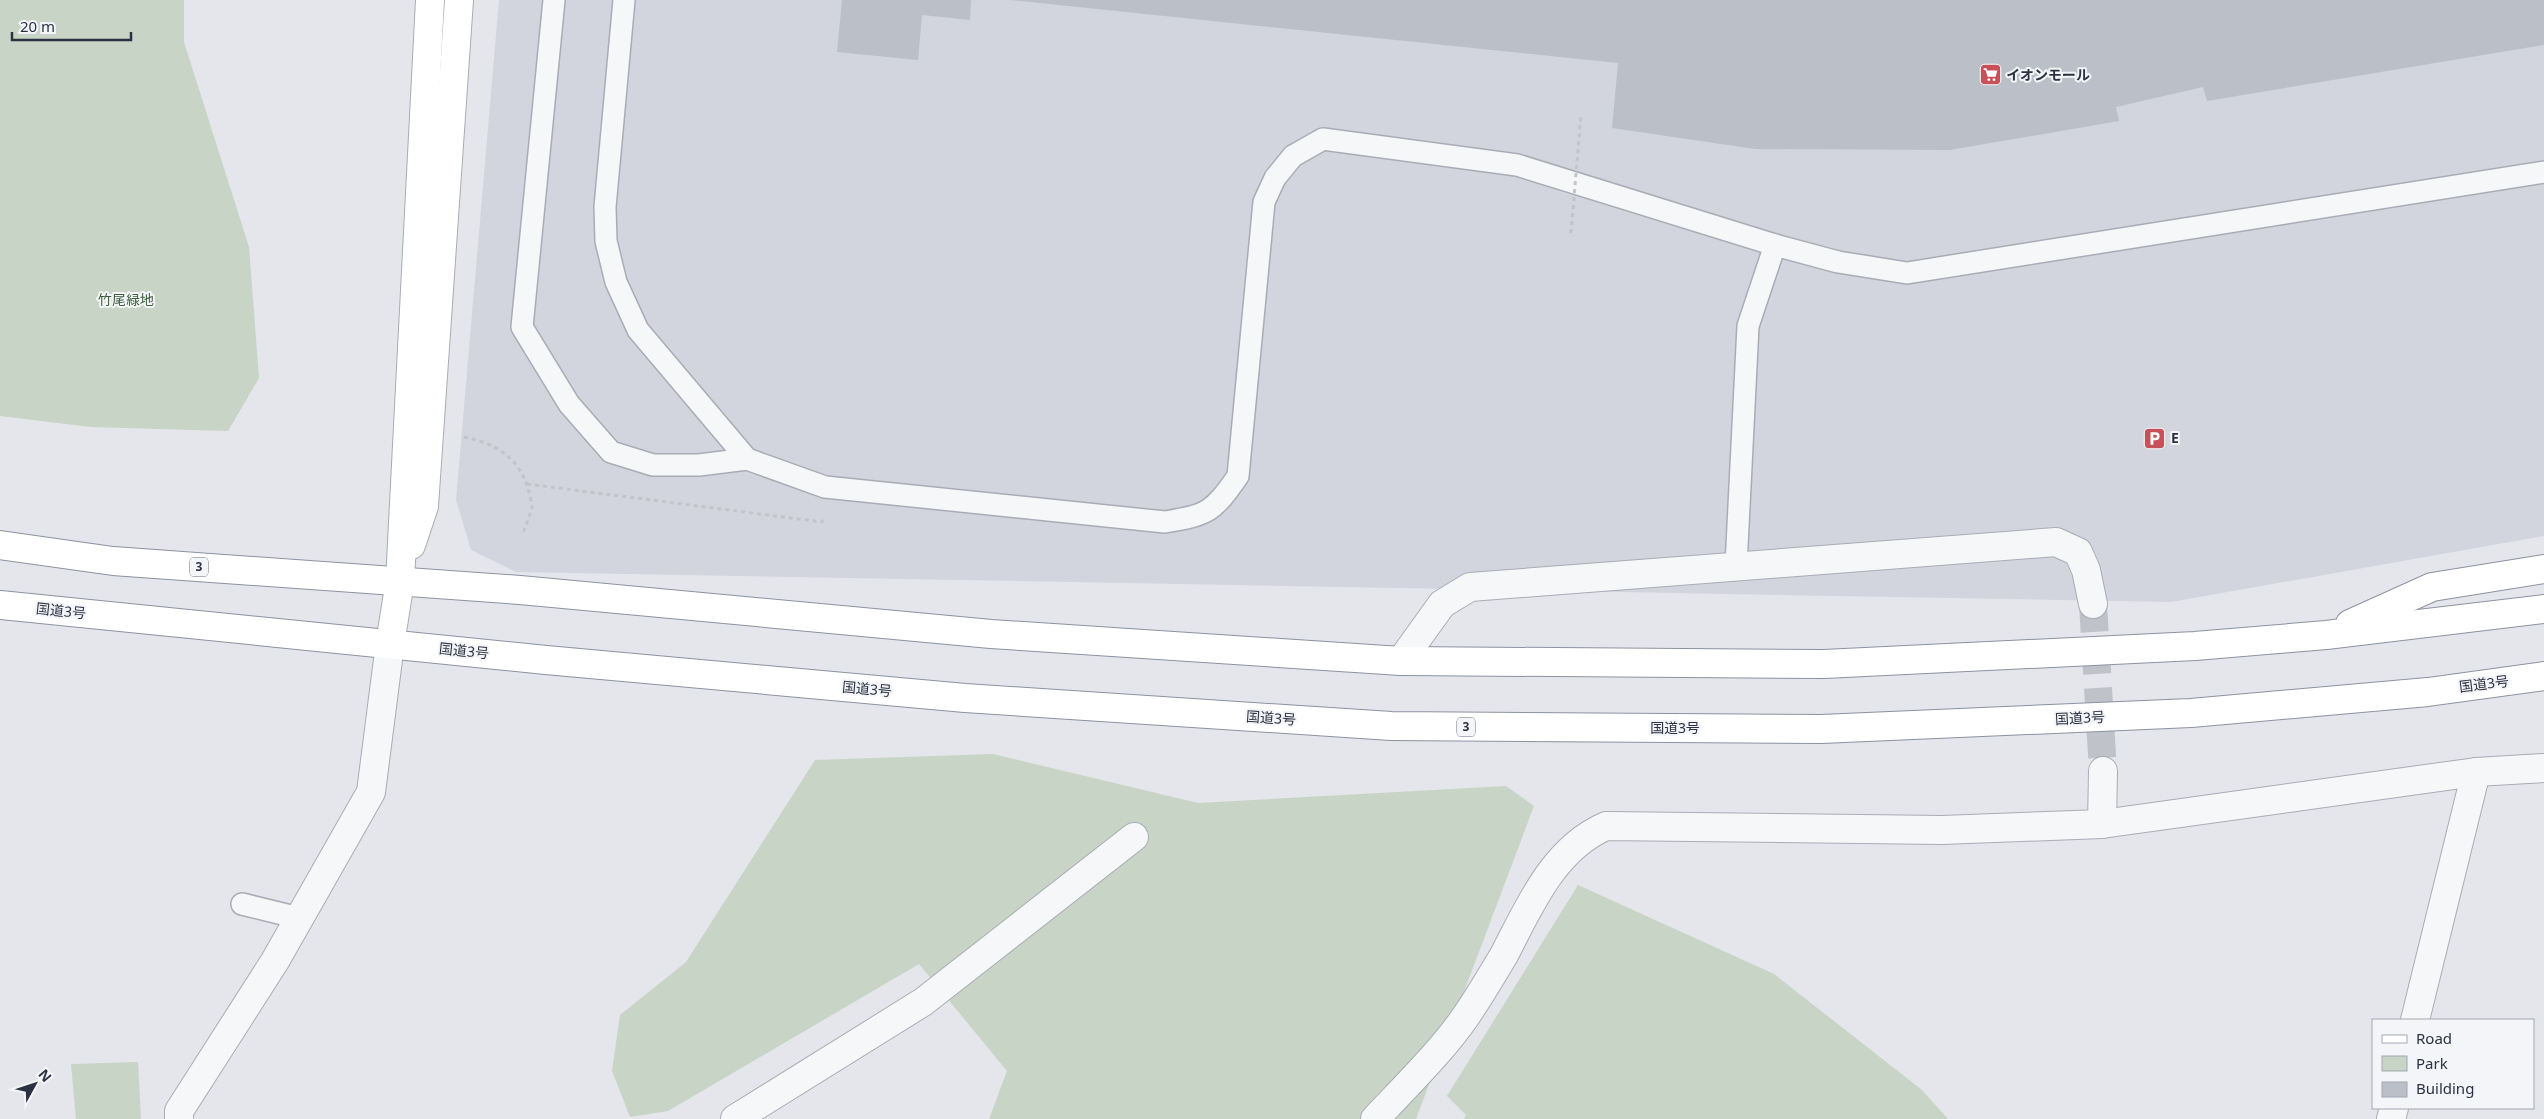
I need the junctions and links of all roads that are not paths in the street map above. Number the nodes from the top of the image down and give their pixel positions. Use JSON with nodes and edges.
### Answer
{"nodes":[{"id":1,"x":430,"y":0,"type":"edge"},
{"id":2,"x":459,"y":0,"type":"edge"},
{"id":3,"x":554,"y":0,"type":"edge"},
{"id":4,"x":624,"y":0,"type":"edge"},
{"id":5,"x":2544,"y":172,"type":"edge"},
{"id":6,"x":1775,"y":245,"type":"junction"},
{"id":7,"x":747,"y":459,"type":"junction"},
{"id":8,"x":0,"y":545,"type":"edge"},
{"id":9,"x":1736,"y":566,"type":"junction"},
{"id":10,"x":2544,"y":568,"type":"edge"},
{"id":11,"x":400,"y":581,"type":"junction"},
{"id":12,"x":2093,"y":604,"type":"tunnel mouth"},
{"id":13,"x":0,"y":605,"type":"edge"},
{"id":14,"x":2544,"y":609,"type":"edge"},
{"id":15,"x":2326,"y":635,"type":"junction"},
{"id":16,"x":390,"y":644,"type":"junction"},
{"id":17,"x":1401,"y":660,"type":"junction"},
{"id":18,"x":2544,"y":676,"type":"edge"},
{"id":19,"x":2544,"y":768,"type":"edge"},
{"id":20,"x":2103,"y":771,"type":"tunnel mouth"},
{"id":21,"x":2476,"y":772,"type":"junction"},
{"id":22,"x":2102,"y":824,"type":"junction"},
{"id":23,"x":1134,"y":837,"type":"dead end"},
{"id":24,"x":242,"y":904,"type":"dead end"},
{"id":25,"x":299,"y":918,"type":"junction"},
{"id":26,"x":2415,"y":1019,"type":"edge"},
{"id":27,"x":179,"y":1119,"type":"edge"},
{"id":28,"x":735,"y":1119,"type":"edge"},
{"id":29,"x":1375,"y":1119,"type":"edge"}],
"edges":[{"from":1,"to":11,"type":"main road"},
{"from":2,"to":11,"type":"main road"},
{"from":3,"to":7,"type":"lane"},
{"from":4,"to":7,"type":"lane"},
{"from":5,"to":6,"type":"lane"},
{"from":6,"to":7,"type":"lane"},
{"from":6,"to":9,"type":"lane"},
{"from":8,"to":11,"type":"main road","number":"3"},
{"from":9,"to":12,"type":"street"},
{"from":9,"to":17,"type":"street"},
{"from":10,"to":15,"type":"main road"},
{"from":11,"to":16,"type":"main road"},
{"from":11,"to":17,"type":"main road","number":"3"},
{"from":13,"to":16,"type":"main road","name":"国道3号","number":"3"},
{"from":14,"to":15,"type":"main road","number":"3"},
{"from":15,"to":17,"type":"main road","number":"3"},
{"from":16,"to":18,"type":"main road","name":"国道3号","number":"3"},
{"from":16,"to":25,"type":"street"},
{"from":19,"to":21,"type":"street"},
{"from":20,"to":22,"type":"street"},
{"from":21,"to":22,"type":"street"},
{"from":21,"to":26,"type":"street"},
{"from":22,"to":29,"type":"street"},
{"from":23,"to":28,"type":"street"},
{"from":24,"to":25,"type":"lane"},
{"from":25,"to":27,"type":"street"}]}
